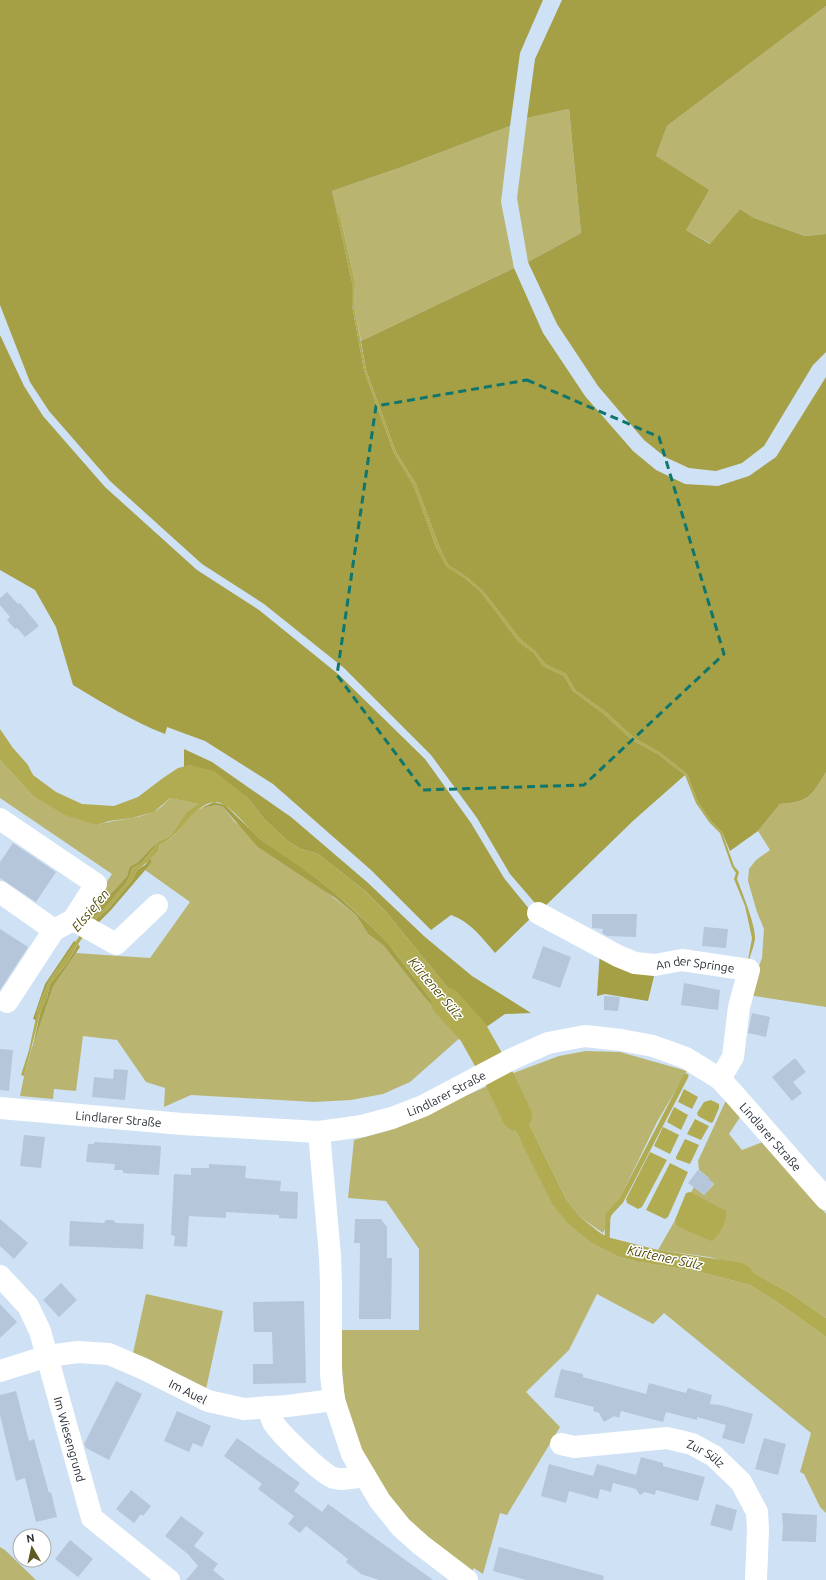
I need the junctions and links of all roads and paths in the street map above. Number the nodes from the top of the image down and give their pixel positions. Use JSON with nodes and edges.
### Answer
{"nodes":[{"id":1,"x":0,"y":819,"type":"edge"},
{"id":2,"x":0,"y":892,"type":"edge"},
{"id":3,"x":156,"y":905,"type":"dead end"},
{"id":4,"x":538,"y":913,"type":"dead end"},
{"id":5,"x":75,"y":927,"type":"junction"},
{"id":6,"x":7,"y":1002,"type":"dead end"},
{"id":7,"x":720,"y":1080,"type":"junction"},
{"id":8,"x":0,"y":1108,"type":"edge"},
{"id":9,"x":319,"y":1132,"type":"junction"},
{"id":10,"x":826,"y":1198,"type":"edge"},
{"id":11,"x":0,"y":1276,"type":"edge"},
{"id":12,"x":48,"y":1356,"type":"junction"},
{"id":13,"x":0,"y":1371,"type":"edge"},
{"id":14,"x":334,"y":1400,"type":"junction"},
{"id":15,"x":268,"y":1407,"type":"junction"},
{"id":16,"x":561,"y":1444,"type":"dead end"},
{"id":17,"x":365,"y":1476,"type":"junction"},
{"id":18,"x":169,"y":1580,"type":"edge"},
{"id":19,"x":467,"y":1580,"type":"edge"},
{"id":20,"x":756,"y":1580,"type":"edge"}],
"edges":[{"from":1,"to":5,"type":"street"},
{"from":2,"to":5,"type":"street"},
{"from":3,"to":5,"type":"street"},
{"from":4,"to":7,"type":"street","name":"An der Springe"},
{"from":5,"to":6,"type":"street"},
{"from":7,"to":9,"type":"street","name":"Lindlarer Straße"},
{"from":7,"to":10,"type":"street","name":"Lindlarer Straße"},
{"from":8,"to":9,"type":"street","name":"Lindlarer Straße"},
{"from":9,"to":14,"type":"street"},
{"from":11,"to":12,"type":"street","name":"Im Wiesengrund"},
{"from":12,"to":13,"type":"street","name":"Im Auel"},
{"from":12,"to":15,"type":"street","name":"Im Auel"},
{"from":12,"to":18,"type":"street","name":"Im Wiesengrund"},
{"from":14,"to":15,"type":"street","name":"Im Auel"},
{"from":14,"to":17,"type":"street"},
{"from":15,"to":17,"type":"street"},
{"from":16,"to":20,"type":"street","name":"Zur Sülz"},
{"from":17,"to":19,"type":"street"}]}
